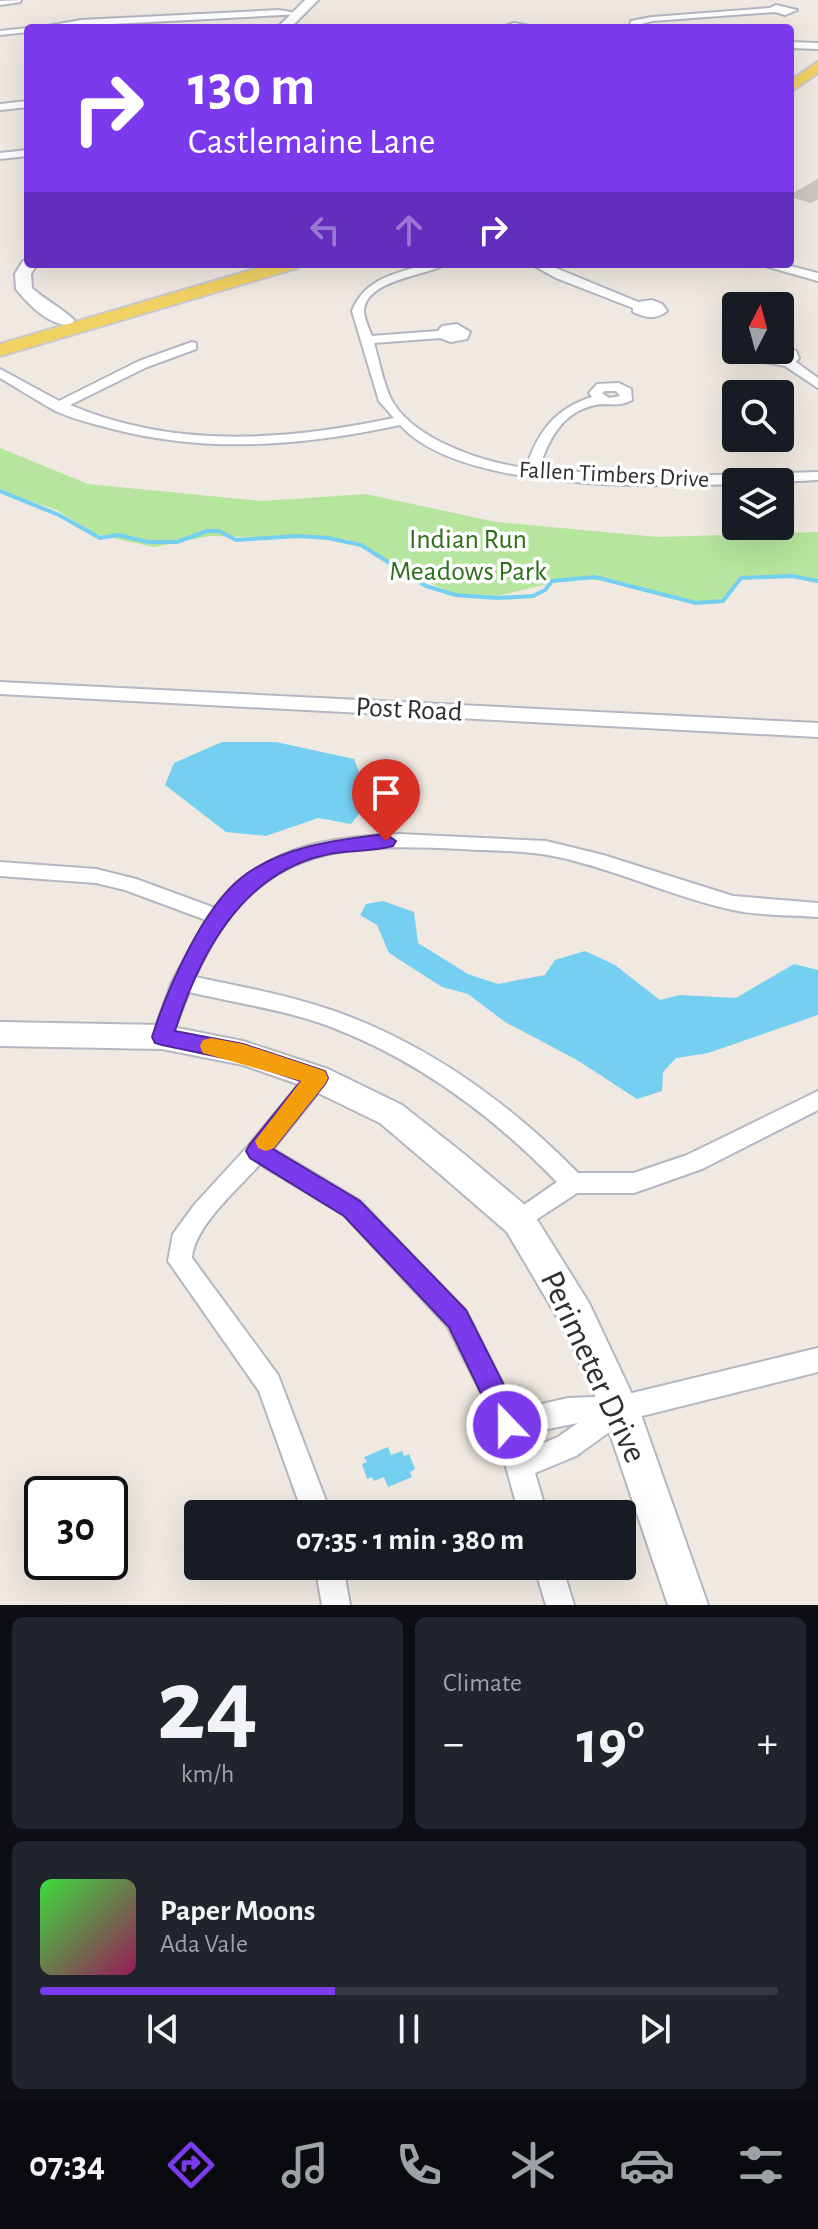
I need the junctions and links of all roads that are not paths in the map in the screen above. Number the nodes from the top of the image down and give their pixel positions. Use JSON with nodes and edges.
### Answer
{"nodes":[{"id":1,"x":17,"y":0,"type":"edge"},
{"id":2,"x":312,"y":0,"type":"edge"},
{"id":3,"x":0,"y":3,"type":"edge"},
{"id":4,"x":774,"y":10,"type":"dead end"},
{"id":5,"x":298,"y":14,"type":"junction"},
{"id":6,"x":63,"y":24,"type":"edge"},
{"id":7,"x":287,"y":24,"type":"edge"},
{"id":8,"x":631,"y":24,"type":"edge"},
{"id":9,"x":24,"y":30,"type":"edge"},
{"id":10,"x":0,"y":33,"type":"edge"},
{"id":11,"x":794,"y":45,"type":"edge"},
{"id":12,"x":818,"y":46,"type":"edge"},
{"id":13,"x":818,"y":66,"type":"edge"},
{"id":14,"x":818,"y":81,"type":"edge"},
{"id":15,"x":794,"y":85,"type":"edge"},
{"id":16,"x":794,"y":96,"type":"edge"},
{"id":17,"x":24,"y":104,"type":"edge"},
{"id":18,"x":0,"y":107,"type":"edge"},
{"id":19,"x":24,"y":153,"type":"edge"},
{"id":20,"x":0,"y":156,"type":"edge"},
{"id":21,"x":27,"y":268,"type":"edge"},
{"id":22,"x":240,"y":268,"type":"edge"},
{"id":23,"x":275,"y":268,"type":"edge"},
{"id":24,"x":428,"y":268,"type":"edge"},
{"id":25,"x":545,"y":268,"type":"edge"},
{"id":26,"x":781,"y":268,"type":"edge"},
{"id":27,"x":818,"y":277,"type":"edge"},
{"id":28,"x":638,"y":306,"type":"dead end"},
{"id":29,"x":49,"y":320,"type":"junction"},
{"id":30,"x":442,"y":334,"type":"dead end"},
{"id":31,"x":0,"y":340,"type":"edge"},
{"id":32,"x":367,"y":340,"type":"junction"},
{"id":33,"x":192,"y":346,"type":"dead end"},
{"id":34,"x":0,"y":348,"type":"edge"},
{"id":35,"x":791,"y":364,"type":"edge"},
{"id":36,"x":0,"y":373,"type":"edge"},
{"id":37,"x":818,"y":384,"type":"edge"},
{"id":38,"x":599,"y":399,"type":"dead end"},
{"id":39,"x":57,"y":407,"type":"junction"},
{"id":40,"x":398,"y":421,"type":"junction"},
{"id":41,"x":531,"y":474,"type":"junction"},
{"id":42,"x":818,"y":476,"type":"edge"},
{"id":43,"x":0,"y":688,"type":"edge"},
{"id":44,"x":818,"y":730,"type":"edge"},
{"id":45,"x":0,"y":869,"type":"edge"},
{"id":46,"x":818,"y":910,"type":"edge"},
{"id":47,"x":218,"y":917,"type":"junction"},
{"id":48,"x":182,"y":982,"type":"junction"},
{"id":49,"x":0,"y":1034,"type":"edge"},
{"id":50,"x":162,"y":1037,"type":"junction"},
{"id":51,"x":317,"y":1078,"type":"junction"},
{"id":52,"x":818,"y":1100,"type":"edge"},
{"id":53,"x":258,"y":1151,"type":"junction"},
{"id":54,"x":573,"y":1183,"type":"junction"},
{"id":55,"x":519,"y":1221,"type":"junction"},
{"id":56,"x":818,"y":1360,"type":"edge"},
{"id":57,"x":620,"y":1409,"type":"junction"},
{"id":58,"x":507,"y":1425,"type":"junction"},
{"id":59,"x":519,"y":1466,"type":"junction"},
{"id":60,"x":312,"y":1500,"type":"edge"},
{"id":61,"x":529,"y":1500,"type":"edge"},
{"id":62,"x":332,"y":1580,"type":"edge"},
{"id":63,"x":552,"y":1580,"type":"edge"},
{"id":64,"x":336,"y":1605,"type":"edge"},
{"id":65,"x":560,"y":1605,"type":"edge"},
{"id":66,"x":688,"y":1605,"type":"edge"}],
"edges":[{"from":1,"to":3,"type":"street"},
{"from":2,"to":5,"type":"main road"},
{"from":4,"to":8,"type":"street"},
{"from":5,"to":6,"type":"street"},
{"from":5,"to":7,"type":"main road"},
{"from":9,"to":10,"type":"street"},
{"from":11,"to":12,"type":"street"},
{"from":13,"to":15,"type":"main road"},
{"from":14,"to":16,"type":"main road"},
{"from":17,"to":18,"type":"street"},
{"from":19,"to":20,"type":"street"},
{"from":21,"to":29,"type":"main road"},
{"from":22,"to":29,"type":"main road"},
{"from":23,"to":34,"type":"main road"},
{"from":24,"to":32,"type":"street"},
{"from":25,"to":28,"type":"street"},
{"from":26,"to":27,"type":"street"},
{"from":29,"to":31,"type":"main road"},
{"from":29,"to":34,"type":"main road"},
{"from":30,"to":32,"type":"street"},
{"from":32,"to":40,"type":"street"},
{"from":33,"to":39,"type":"street"},
{"from":35,"to":37,"type":"street"},
{"from":36,"to":39,"type":"street"},
{"from":38,"to":41,"type":"street"},
{"from":39,"to":40,"type":"street"},
{"from":40,"to":41,"type":"street","name":"Fallen Timbers Drive"},
{"from":41,"to":42,"type":"street","name":"Fallen Timbers Drive"},
{"from":43,"to":44,"type":"street","name":"Post Road"},
{"from":45,"to":47,"type":"street"},
{"from":46,"to":47,"type":"street"},
{"from":47,"to":48,"type":"street"},
{"from":48,"to":50,"type":"street"},
{"from":48,"to":54,"type":"street"},
{"from":49,"to":50,"type":"main road","name":"Perimeter Drive"},
{"from":50,"to":51,"type":"main road","name":"Perimeter Drive"},
{"from":51,"to":53,"type":"street"},
{"from":51,"to":55,"type":"main road","name":"Perimeter Drive"},
{"from":52,"to":54,"type":"street"},
{"from":53,"to":58,"type":"street"},
{"from":53,"to":60,"type":"street"},
{"from":54,"to":55,"type":"street"},
{"from":55,"to":57,"type":"main road","name":"Perimeter Drive"},
{"from":56,"to":57,"type":"street"},
{"from":57,"to":58,"type":"street"},
{"from":57,"to":59,"type":"street"},
{"from":57,"to":66,"type":"main road","name":"Perimeter Drive"},
{"from":58,"to":59,"type":"street"},
{"from":59,"to":61,"type":"street"},
{"from":62,"to":64,"type":"street"},
{"from":63,"to":65,"type":"street"}]}
